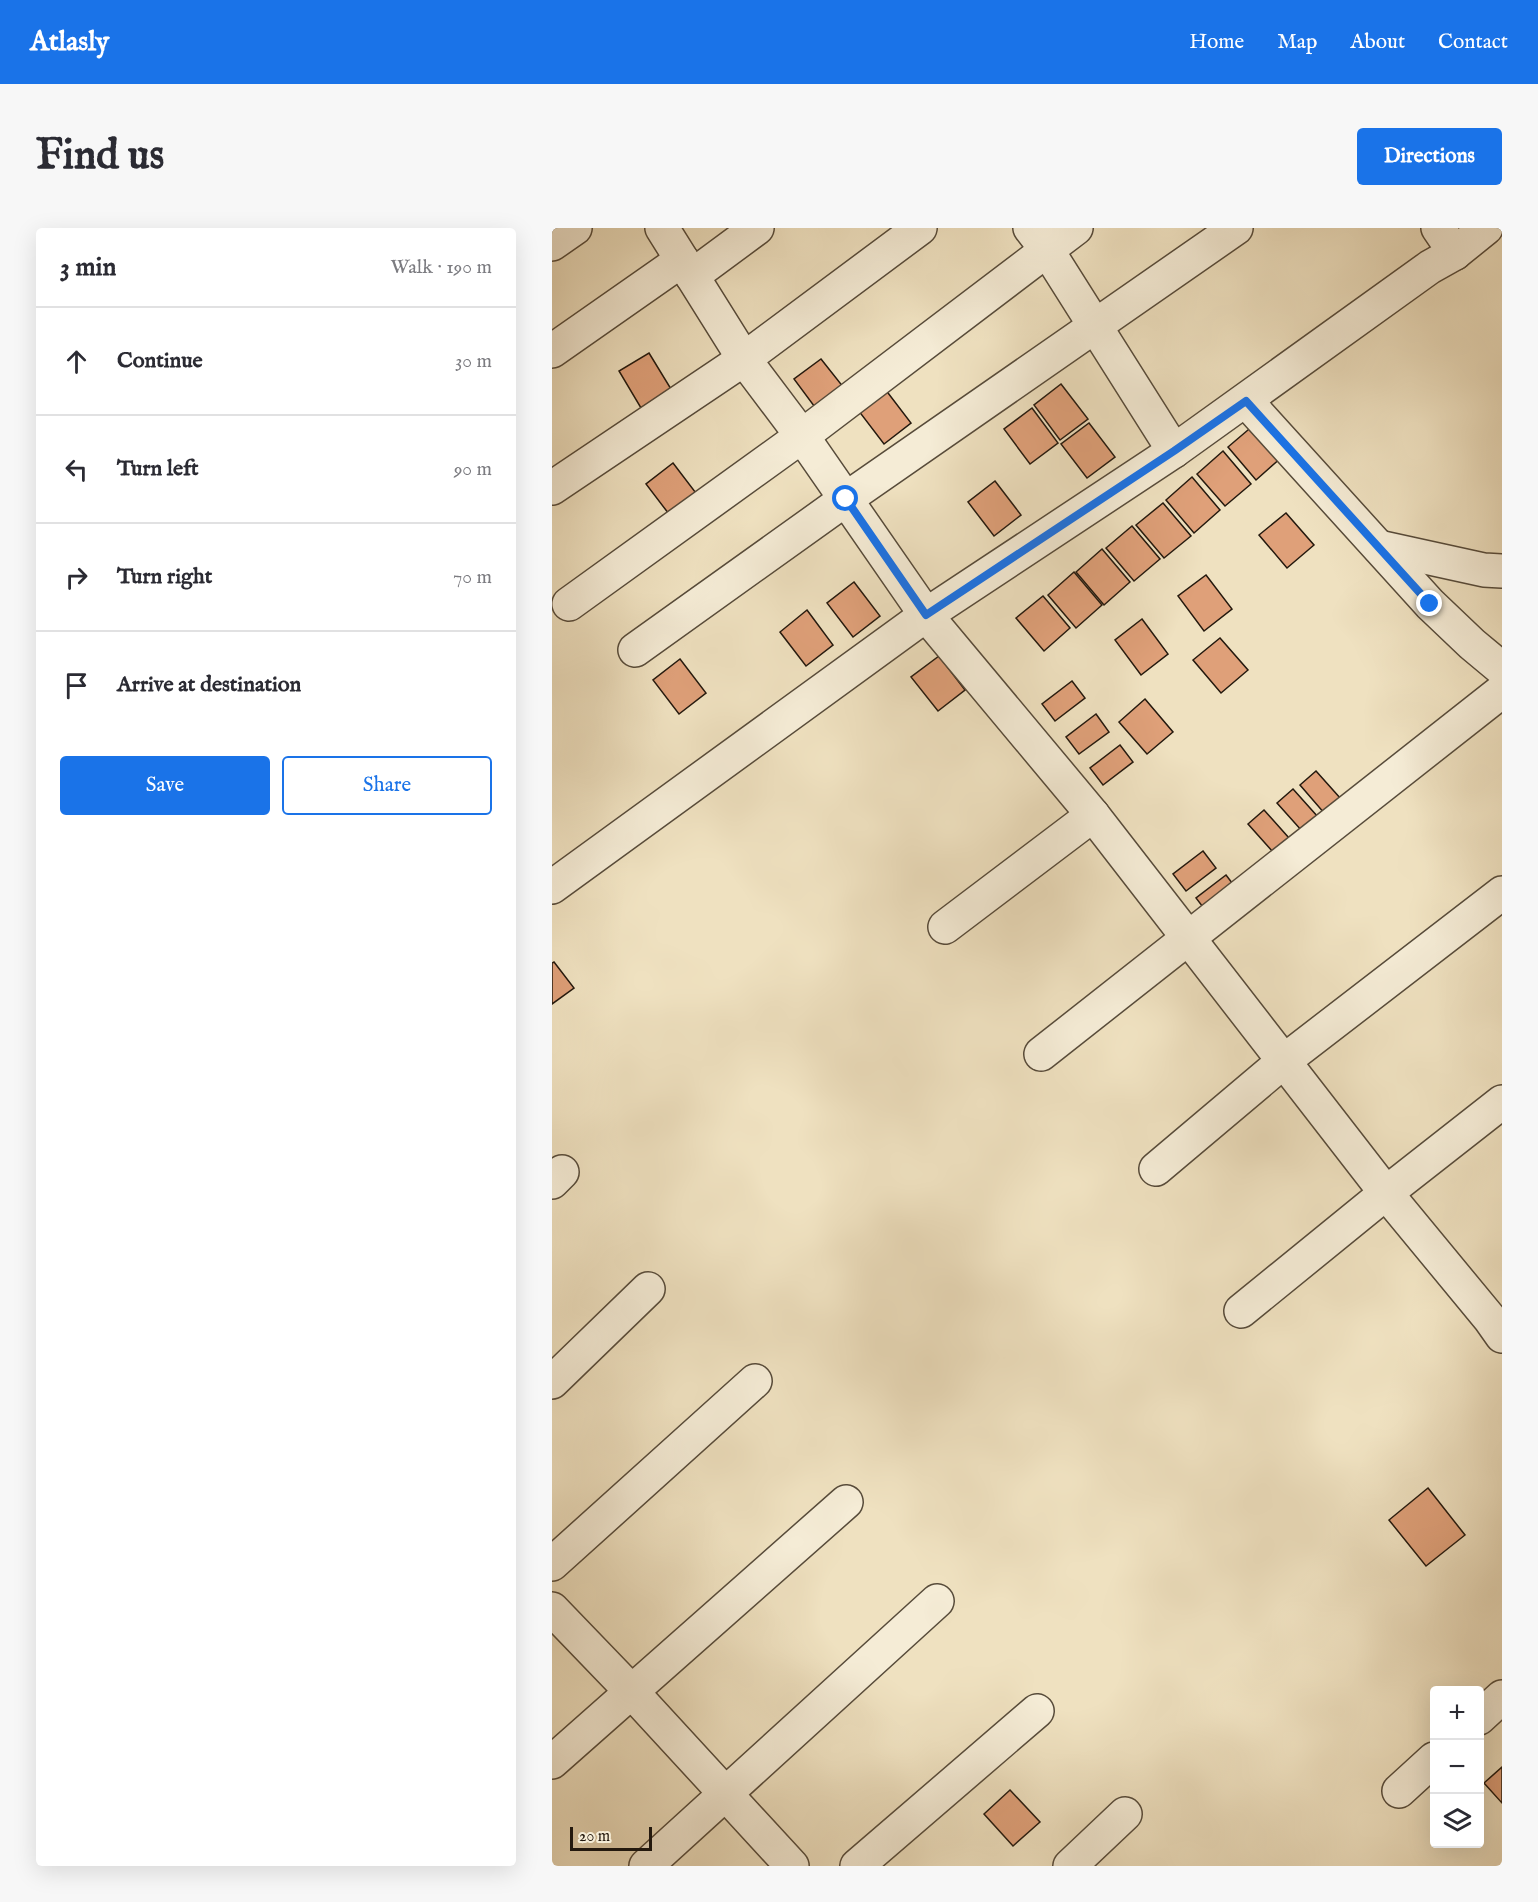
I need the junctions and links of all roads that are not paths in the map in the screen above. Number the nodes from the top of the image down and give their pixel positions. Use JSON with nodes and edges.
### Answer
{"nodes":[{"id":1,"x":575,"y":228,"type":"edge"},
{"id":2,"x":662,"y":228,"type":"edge"},
{"id":3,"x":757,"y":228,"type":"edge"},
{"id":4,"x":920,"y":228,"type":"edge"},
{"id":5,"x":1076,"y":228,"type":"edge"},
{"id":6,"x":1236,"y":228,"type":"edge"},
{"id":7,"x":1486,"y":228,"type":"edge"},
{"id":8,"x":1039,"y":239,"type":"edge"},
{"id":9,"x":1446,"y":240,"type":"edge"},
{"id":10,"x":552,"y":244,"type":"edge"},
{"id":11,"x":687,"y":268,"type":"junction"},
{"id":12,"x":1096,"y":327,"type":"junction"},
{"id":13,"x":552,"y":351,"type":"edge"},
{"id":14,"x":744,"y":359,"type":"junction"},
{"id":15,"x":1246,"y":401,"type":"junction"},
{"id":16,"x":802,"y":436,"type":"junction"},
{"id":17,"x":1174,"y":451,"type":"junction"},
{"id":18,"x":552,"y":488,"type":"edge"},
{"id":19,"x":846,"y":499,"type":"junction"},
{"id":20,"x":1379,"y":547,"type":"junction"},
{"id":21,"x":1502,"y":571,"type":"edge"},
{"id":22,"x":569,"y":604,"type":"dead end"},
{"id":23,"x":926,"y":615,"type":"junction"},
{"id":24,"x":635,"y":650,"type":"dead end"},
{"id":25,"x":1502,"y":669,"type":"edge"},
{"id":26,"x":1502,"y":691,"type":"edge"},
{"id":27,"x":1093,"y":815,"type":"junction"},
{"id":28,"x":552,"y":887,"type":"edge"},
{"id":29,"x":1502,"y":893,"type":"edge"},
{"id":30,"x":945,"y":927,"type":"dead end"},
{"id":31,"x":1188,"y":938,"type":"junction"},
{"id":32,"x":1041,"y":1054,"type":"dead end"},
{"id":33,"x":1284,"y":1061,"type":"junction"},
{"id":34,"x":1502,"y":1102,"type":"edge"},
{"id":35,"x":1156,"y":1169,"type":"dead end"},
{"id":36,"x":1386,"y":1193,"type":"junction"},
{"id":37,"x":648,"y":1289,"type":"dead end"},
{"id":38,"x":1241,"y":1311,"type":"dead end"},
{"id":39,"x":1498,"y":1322,"type":"edge"},
{"id":40,"x":754,"y":1381,"type":"dead end"},
{"id":41,"x":552,"y":1383,"type":"edge"},
{"id":42,"x":846,"y":1502,"type":"dead end"},
{"id":43,"x":552,"y":1564,"type":"edge"},
{"id":44,"x":937,"y":1601,"type":"dead end"},
{"id":45,"x":552,"y":1609,"type":"edge"},
{"id":46,"x":631,"y":1691,"type":"junction"},
{"id":47,"x":1502,"y":1697,"type":"edge"},
{"id":48,"x":1037,"y":1711,"type":"dead end"},
{"id":49,"x":1484,"y":1713,"type":"edge"},
{"id":50,"x":552,"y":1762,"type":"edge"},
{"id":51,"x":1430,"y":1763,"type":"edge"},
{"id":52,"x":1399,"y":1791,"type":"dead end"},
{"id":53,"x":726,"y":1794,"type":"junction"},
{"id":54,"x":1125,"y":1814,"type":"dead end"},
{"id":55,"x":646,"y":1866,"type":"edge"},
{"id":56,"x":792,"y":1866,"type":"edge"},
{"id":57,"x":857,"y":1866,"type":"edge"},
{"id":58,"x":1070,"y":1866,"type":"edge"}],
"edges":[{"from":1,"to":10,"type":"street"},
{"from":2,"to":11,"type":"street"},
{"from":3,"to":11,"type":"street"},
{"from":4,"to":14,"type":"street"},
{"from":5,"to":8,"type":"street"},
{"from":6,"to":12,"type":"street"},
{"from":7,"to":9,"type":"street"},
{"from":8,"to":12,"type":"street"},
{"from":8,"to":16,"type":"street"},
{"from":9,"to":15,"type":"street"},
{"from":11,"to":13,"type":"street"},
{"from":11,"to":14,"type":"street"},
{"from":12,"to":17,"type":"street"},
{"from":12,"to":19,"type":"street"},
{"from":14,"to":16,"type":"street"},
{"from":14,"to":18,"type":"street"},
{"from":15,"to":17,"type":"street"},
{"from":15,"to":20,"type":"street"},
{"from":16,"to":19,"type":"street"},
{"from":16,"to":22,"type":"street"},
{"from":17,"to":23,"type":"street"},
{"from":19,"to":23,"type":"street"},
{"from":19,"to":24,"type":"street"},
{"from":20,"to":21,"type":"street"},
{"from":20,"to":25,"type":"street"},
{"from":23,"to":27,"type":"street"},
{"from":23,"to":28,"type":"street"},
{"from":26,"to":31,"type":"street"},
{"from":27,"to":30,"type":"street"},
{"from":27,"to":31,"type":"street"},
{"from":29,"to":33,"type":"street"},
{"from":31,"to":32,"type":"street"},
{"from":31,"to":33,"type":"street"},
{"from":33,"to":35,"type":"street"},
{"from":33,"to":36,"type":"street"},
{"from":34,"to":36,"type":"street"},
{"from":36,"to":38,"type":"street"},
{"from":36,"to":39,"type":"street"},
{"from":37,"to":41,"type":"street"},
{"from":40,"to":43,"type":"street"},
{"from":42,"to":46,"type":"street"},
{"from":44,"to":53,"type":"street"},
{"from":45,"to":46,"type":"street"},
{"from":46,"to":50,"type":"street"},
{"from":46,"to":53,"type":"street"},
{"from":47,"to":49,"type":"street"},
{"from":48,"to":57,"type":"street"},
{"from":51,"to":52,"type":"street"},
{"from":53,"to":55,"type":"street"},
{"from":53,"to":56,"type":"street"},
{"from":54,"to":58,"type":"street"}]}
